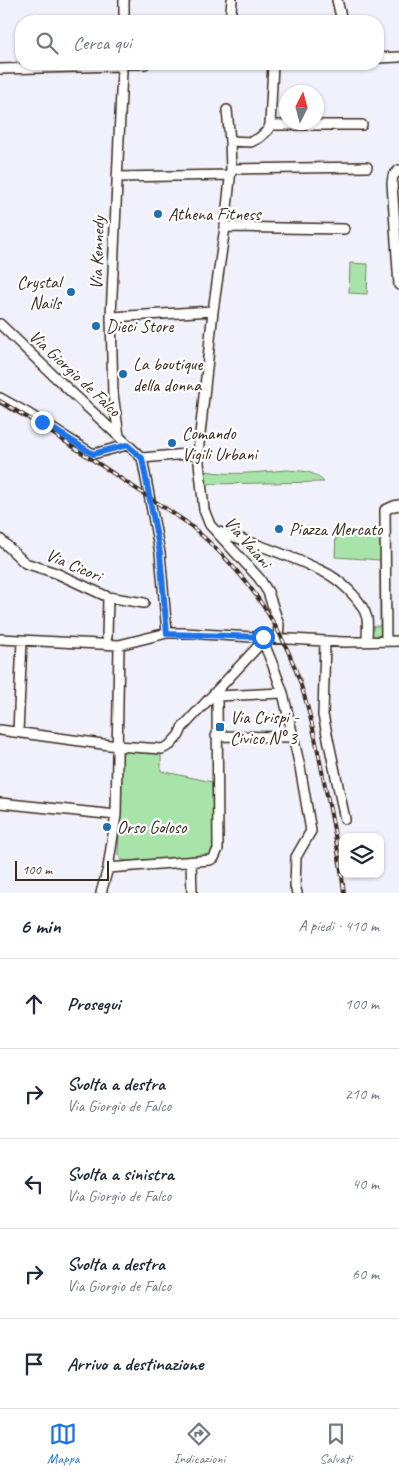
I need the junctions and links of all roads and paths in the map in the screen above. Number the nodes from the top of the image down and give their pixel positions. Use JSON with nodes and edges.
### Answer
{"nodes":[{"id":1,"x":124,"y":0,"type":"edge"},
{"id":2,"x":232,"y":0,"type":"edge"},
{"id":3,"x":337,"y":0,"type":"edge"},
{"id":4,"x":124,"y":15,"type":"edge"},
{"id":5,"x":231,"y":15,"type":"edge"},
{"id":6,"x":341,"y":15,"type":"edge"},
{"id":7,"x":399,"y":57,"type":"edge"},
{"id":8,"x":384,"y":58,"type":"edge"},
{"id":9,"x":0,"y":69,"type":"edge"},
{"id":10,"x":15,"y":69,"type":"edge"},
{"id":11,"x":122,"y":70,"type":"edge"},
{"id":12,"x":274,"y":70,"type":"edge"},
{"id":13,"x":228,"y":110,"type":"dead end"},
{"id":14,"x":270,"y":124,"type":"junction"},
{"id":15,"x":362,"y":125,"type":"dead end"},
{"id":16,"x":230,"y":141,"type":"junction"},
{"id":17,"x":366,"y":167,"type":"dead end"},
{"id":18,"x":399,"y":170,"type":"edge"},
{"id":19,"x":230,"y":172,"type":"junction"},
{"id":20,"x":117,"y":177,"type":"junction"},
{"id":21,"x":225,"y":227,"type":"junction"},
{"id":22,"x":344,"y":228,"type":"dead end"},
{"id":23,"x":399,"y":285,"type":"edge"},
{"id":24,"x":213,"y":311,"type":"junction"},
{"id":25,"x":111,"y":317,"type":"junction"},
{"id":26,"x":0,"y":324,"type":"edge"},
{"id":27,"x":0,"y":398,"type":"edge"},
{"id":28,"x":119,"y":436,"type":"junction"},
{"id":29,"x":127,"y":445,"type":"junction"},
{"id":30,"x":198,"y":453,"type":"junction"},
{"id":31,"x":142,"y":458,"type":"junction"},
{"id":32,"x":399,"y":505,"type":"edge"},
{"id":33,"x":215,"y":531,"type":"junction"},
{"id":34,"x":0,"y":539,"type":"edge"},
{"id":35,"x":108,"y":597,"type":"junction"},
{"id":36,"x":144,"y":603,"type":"dead end"},
{"id":37,"x":167,"y":634,"type":"junction"},
{"id":38,"x":107,"y":637,"type":"dead end"},
{"id":39,"x":278,"y":638,"type":"junction"},
{"id":40,"x":0,"y":639,"type":"edge"},
{"id":41,"x":263,"y":639,"type":"junction"},
{"id":42,"x":22,"y":641,"type":"junction"},
{"id":43,"x":325,"y":641,"type":"junction"},
{"id":44,"x":367,"y":641,"type":"junction"},
{"id":45,"x":386,"y":641,"type":"junction"},
{"id":46,"x":399,"y":641,"type":"edge"},
{"id":47,"x":119,"y":645,"type":"junction"},
{"id":48,"x":283,"y":693,"type":"junction"},
{"id":49,"x":217,"y":694,"type":"junction"},
{"id":50,"x":0,"y":730,"type":"edge"},
{"id":51,"x":18,"y":732,"type":"junction"},
{"id":52,"x":216,"y":736,"type":"junction"},
{"id":53,"x":293,"y":737,"type":"junction"},
{"id":54,"x":117,"y":746,"type":"junction"},
{"id":55,"x":0,"y":803,"type":"edge"},
{"id":56,"x":116,"y":815,"type":"junction"},
{"id":57,"x":345,"y":819,"type":"dead end"},
{"id":58,"x":191,"y":862,"type":"junction"},
{"id":59,"x":108,"y":868,"type":"junction"},
{"id":60,"x":101,"y":893,"type":"edge"},
{"id":61,"x":192,"y":893,"type":"edge"},
{"id":62,"x":297,"y":893,"type":"edge"}],
"edges":[{"from":1,"to":4,"type":"street"},
{"from":2,"to":5,"type":"street"},
{"from":3,"to":6,"type":"street"},
{"from":7,"to":8,"type":"street"},
{"from":9,"to":10,"type":"street"},
{"from":11,"to":20,"type":"street","name":"Via Kennedy"},
{"from":12,"to":14,"type":"street"},
{"from":13,"to":16,"type":"street","name":"Via Vaiani"},
{"from":14,"to":15,"type":"street"},
{"from":14,"to":16,"type":"street"},
{"from":16,"to":19,"type":"street","name":"Via Vaiani"},
{"from":17,"to":19,"type":"street"},
{"from":18,"to":23,"type":"street"},
{"from":19,"to":20,"type":"street"},
{"from":19,"to":21,"type":"street","name":"Via Vaiani"},
{"from":20,"to":25,"type":"street","name":"Via Kennedy"},
{"from":21,"to":22,"type":"street"},
{"from":21,"to":24,"type":"street","name":"Via Vaiani"},
{"from":24,"to":25,"type":"street"},
{"from":24,"to":30,"type":"street","name":"Via Vaiani"},
{"from":25,"to":28,"type":"street","name":"Via Kennedy"},
{"from":26,"to":28,"type":"street","name":"Via Giorgio de Falco"},
{"from":27,"to":29,"type":"street"},
{"from":28,"to":29,"type":"street","name":"Via Giorgio de Falco"},
{"from":29,"to":31,"type":"street","name":"Via Giorgio de Falco"},
{"from":30,"to":31,"type":"street"},
{"from":30,"to":33,"type":"street","name":"Via Vaiani"},
{"from":31,"to":37,"type":"street"},
{"from":32,"to":45,"type":"street"},
{"from":33,"to":39,"type":"street","name":"Via Vaiani"},
{"from":33,"to":44,"type":"street"},
{"from":34,"to":35,"type":"street","name":"Via Cicori"},
{"from":35,"to":36,"type":"street","name":"Via Cicori"},
{"from":35,"to":38,"type":"street"},
{"from":37,"to":41,"type":"street"},
{"from":37,"to":47,"type":"street"},
{"from":39,"to":41,"type":"street"},
{"from":39,"to":43,"type":"street"},
{"from":40,"to":42,"type":"street"},
{"from":41,"to":48,"type":"street"},
{"from":41,"to":49,"type":"street"},
{"from":42,"to":47,"type":"street"},
{"from":42,"to":51,"type":"street"},
{"from":43,"to":44,"type":"street"},
{"from":43,"to":57,"type":"street"},
{"from":44,"to":45,"type":"street"},
{"from":45,"to":46,"type":"street"},
{"from":47,"to":54,"type":"street"},
{"from":48,"to":49,"type":"street"},
{"from":48,"to":53,"type":"street"},
{"from":49,"to":52,"type":"street"},
{"from":49,"to":54,"type":"street"},
{"from":50,"to":51,"type":"street"},
{"from":51,"to":54,"type":"street"},
{"from":52,"to":53,"type":"street"},
{"from":52,"to":58,"type":"street"},
{"from":53,"to":62,"type":"street"},
{"from":54,"to":56,"type":"street"},
{"from":55,"to":56,"type":"street"},
{"from":56,"to":59,"type":"street"},
{"from":58,"to":59,"type":"street"},
{"from":58,"to":61,"type":"street"},
{"from":59,"to":60,"type":"street"}]}
